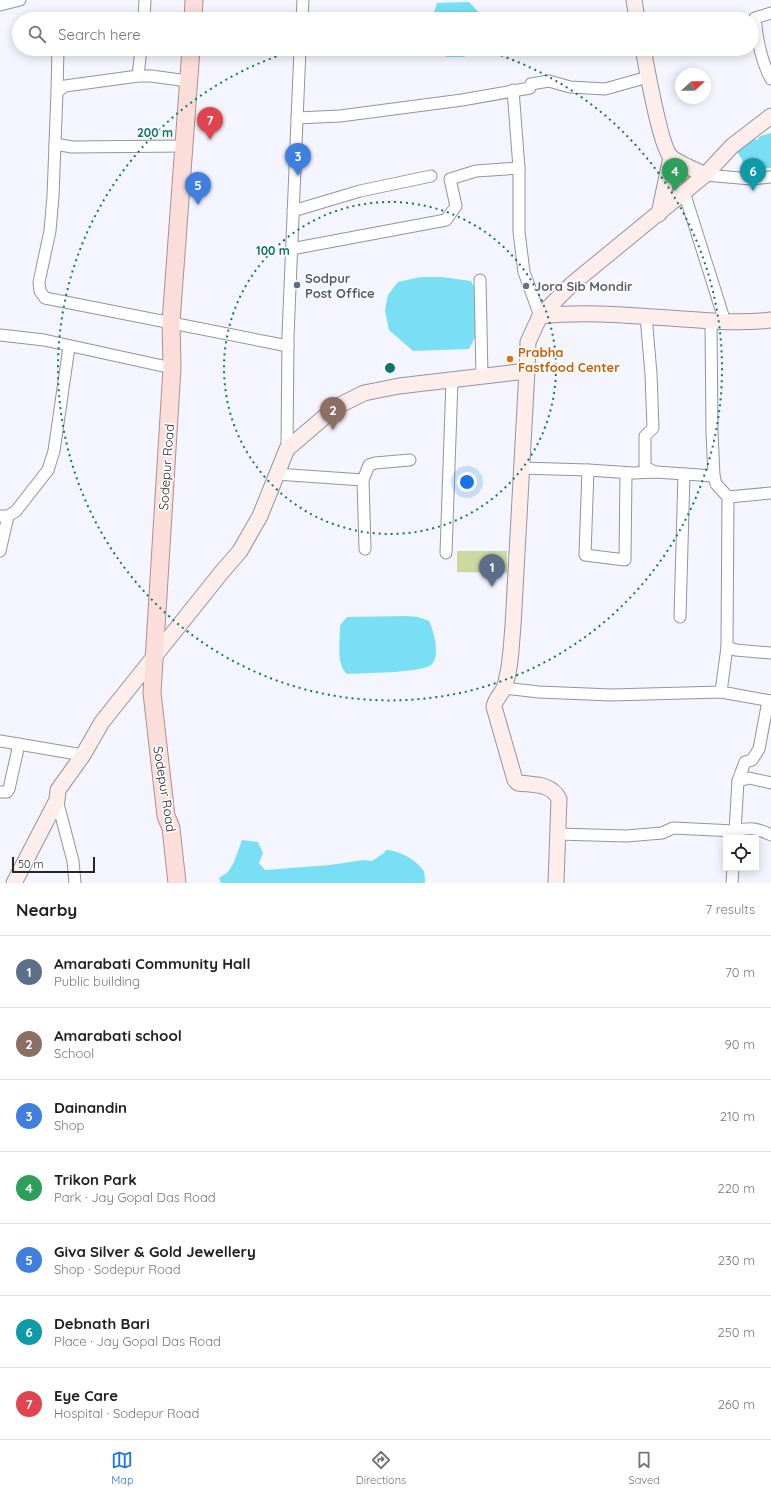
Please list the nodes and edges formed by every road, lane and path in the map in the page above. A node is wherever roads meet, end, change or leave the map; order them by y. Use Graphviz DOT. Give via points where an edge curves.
graph roads {
  1 [pos="20,0"];
  2 [pos="145,0"];
  3 [pos="194,0"];
  4 [pos="303,0"];
  5 [pos="634,0"];
  6 [pos="0,5"];
  7 [pos="144,12"];
  8 [pos="193,12"];
  9 [pos="302,12"];
  10 [pos="636,12"];
  11 [pos="771,13"];
  12 [pos="759,17"];
  13 [pos="759,43"];
  14 [pos="58,56"];
  15 [pos="140,56"];
  16 [pos="190,56"];
  17 [pos="300,56"];
  18 [pos="644,56"];
  19 [pos="138,76"];
  20 [pos="648,77"];
  21 [pos="771,79"];
  22 [pos="188,81"];
  23 [pos="513,90"];
  24 [pos="57,92"];
  25 [pos="771,116"];
  26 [pos="297,118"];
  27 [pos="55,144"];
  28 [pos="184,146"];
  29 [pos="671,157"];
  30 [pos="519,168"];
  31 [pos="704,175"];
  32 [pos="431,176"];
  33 [pos="771,177"];
  34 [pos="684,192"];
  35 [pos="293,211"];
  36 [pos="659,214"];
  37 [pos="291,249"];
  38 [pos="480,280"];
  39 [pos="540,316"];
  40 [pos="646,316"];
  41 [pos="771,320"];
  42 [pos="718,321"];
  43 [pos="171,322"];
  44 [pos="0,335"];
  45 [pos="288,346"];
  46 [pos="68,347"];
  47 [pos="172,368"];
  48 [pos="527,371"];
  49 [pos="482,376"];
  50 [pos="452,380"];
  51 [pos="287,449"];
  52 [pos="410,460"];
  53 [pos="521,468"];
  54 [pos="588,470"];
  55 [pos="656,472"];
  56 [pos="626,473"];
  57 [pos="276,474"];
  58 [pos="684,474"];
  59 [pos="714,476"];
  60 [pos="363,480"];
  61 [pos="771,493"];
  62 [pos="728,497"];
  63 [pos="4,516"];
  64 [pos="365,549"];
  65 [pos="0,552"];
  66 [pos="446,553"];
  67 [pos="680,617"];
  68 [pos="728,647"];
  69 [pos="771,653"];
  70 [pos="154,658"];
  71 [pos="504,688"];
  72 [pos="721,692"];
  73 [pos="769,701"];
  74 [pos="0,741"];
  75 [pos="19,744"];
  76 [pos="83,755"];
  77 [pos="738,781"];
  78 [pos="771,783"];
  79 [pos="0,792"];
  80 [pos="57,800"];
  81 [pos="166,816"];
  82 [pos="558,834"];
  83 [pos="735,835"];
  84 [pos="771,835"];
  85 [pos="733,871"];
  86 [pos="14,883"];
  87 [pos="75,883"];
  88 [pos="166,883"];
  89 [pos="177,883"];
  90 [pos="556,883"];
  91 [pos="732,883"];
  1 -- 6 [label="street"];
  2 -- 7 [label="street"];
  3 -- 8 [label="main road"];
  4 -- 9 [label="street"];
  5 -- 10 [label="street"];
  11 -- 12 [label="street"];
  13 -- 21 [label="street"];
  14 -- 24 [label="street"];
  15 -- 19 [label="street"];
  16 -- 22 [label="main road, Sodepur Road"];
  17 -- 26 [label="street"];
  18 -- 20 [label="street"];
  19 -- 22 [label="street"];
  19 -- 24 [label="street" via="65,86"];
  20 -- 23 [label="street" via="605,89 570,87 549,82"];
  20 -- 29 [label="street" via="654,106"];
  22 -- 28 [label="main road, Sodepur Road"];
  23 -- 26 [label="street" via="462,100 340,116"];
  23 -- 30 [label="street"];
  24 -- 27 [label="street"];
  25 -- 31 [label="street" via="732,146"];
  26 -- 35 [label="street"];
  27 -- 28 [label="street" via="72,147"];
  27 -- 43 [label="street" via="50,230 39,282 40,291 45,298"];
  28 -- 43 [label="main road, Sodepur Road"];
  29 -- 31 [label="street"];
  29 -- 36 [label="street"];
  30 -- 37 [label="street" via="476,171 450,179 456,206 446,220"];
  30 -- 39 [label="street" via="519,232 524,272"];
  31 -- 33 [label="street" via="751,179"];
  31 -- 34 [label="street"];
  32 -- 35 [label="street" via="360,191"];
  34 -- 36 [label="street"];
  34 -- 42 [label="street"];
  35 -- 37 [label="street"];
  36 -- 39 [label="street" via="572,284"];
  37 -- 45 [label="street"];
  38 -- 49 [label="street"];
  39 -- 40 [label="street"];
  39 -- 48 [label="street" via="528,342"];
  40 -- 42 [label="street"];
  40 -- 55 [label="street" via="653,428 645,436 645,468"];
  41 -- 42 [label="street"];
  42 -- 59 [label="street" via="712,432"];
  43 -- 45 [label="street"];
  43 -- 47 [label="main road, Sodepur Road"];
  44 -- 46 [label="street" via="44,340"];
  45 -- 51 [label="street"];
  46 -- 47 [label="street"];
  46 -- 63 [label="street" via="54,451 48,470 16,511"];
  47 -- 70 [label="main road, Sodepur Road"];
  48 -- 49 [label="street"];
  48 -- 53 [label="street"];
  49 -- 50 [label="street"];
  50 -- 51 [label="street" via="364,393 336,407"];
  50 -- 66 [label="street"];
  51 -- 57 [label="street"];
  52 -- 60 [label="street" via="370,465"];
  53 -- 54 [label="street"];
  53 -- 71 [label="street" via="513,626"];
  54 -- 56 [label="street"];
  54 -- 56 [label="street" via="585,555 625,560"];
  55 -- 56 [label="street"];
  55 -- 58 [label="street"];
  57 -- 60 [label="street"];
  57 -- 70 [label="street" via="260,516 240,551"];
  58 -- 59 [label="street"];
  58 -- 67 [label="street"];
  59 -- 62 [label="street" via="716,484"];
  60 -- 64 [label="street"];
  61 -- 62 [label="street"];
  62 -- 68 [label="street"];
  63 -- 65 [label="street"];
  68 -- 69 [label="street"];
  68 -- 72 [label="street"];
  70 -- 76 [label="street" via="102,722"];
  70 -- 81 [label="main road, Sodepur Road" via="152,694"];
  71 -- 72 [label="street" via="611,695"];
  71 -- 82 [label="street" via="494,702 494,707 513,776 518,783 549,787 555,792 559,799"];
  72 -- 73 [label="street"];
  73 -- 77 [label="street" via="759,749 752,760 745,762"];
  74 -- 75 [label="street"];
  75 -- 76 [label="street"];
  75 -- 79 [label="street" via="9,789 7,792"];
  76 -- 80 [label="street" via="58,790"];
  77 -- 78 [label="street" via="749,778"];
  77 -- 83 [label="street"];
  80 -- 86 [label="street"];
  80 -- 87 [label="street"];
  81 -- 88 [label="main road" via="159,823"];
  81 -- 89 [label="main road, Sodepur Road" via="171,828"];
  82 -- 83 [label="street" via="626,836 662,833 673,828"];
  82 -- 90 [label="street"];
  83 -- 84 [label="street" via="748,828"];
  85 -- 91 [label="street"];
}
